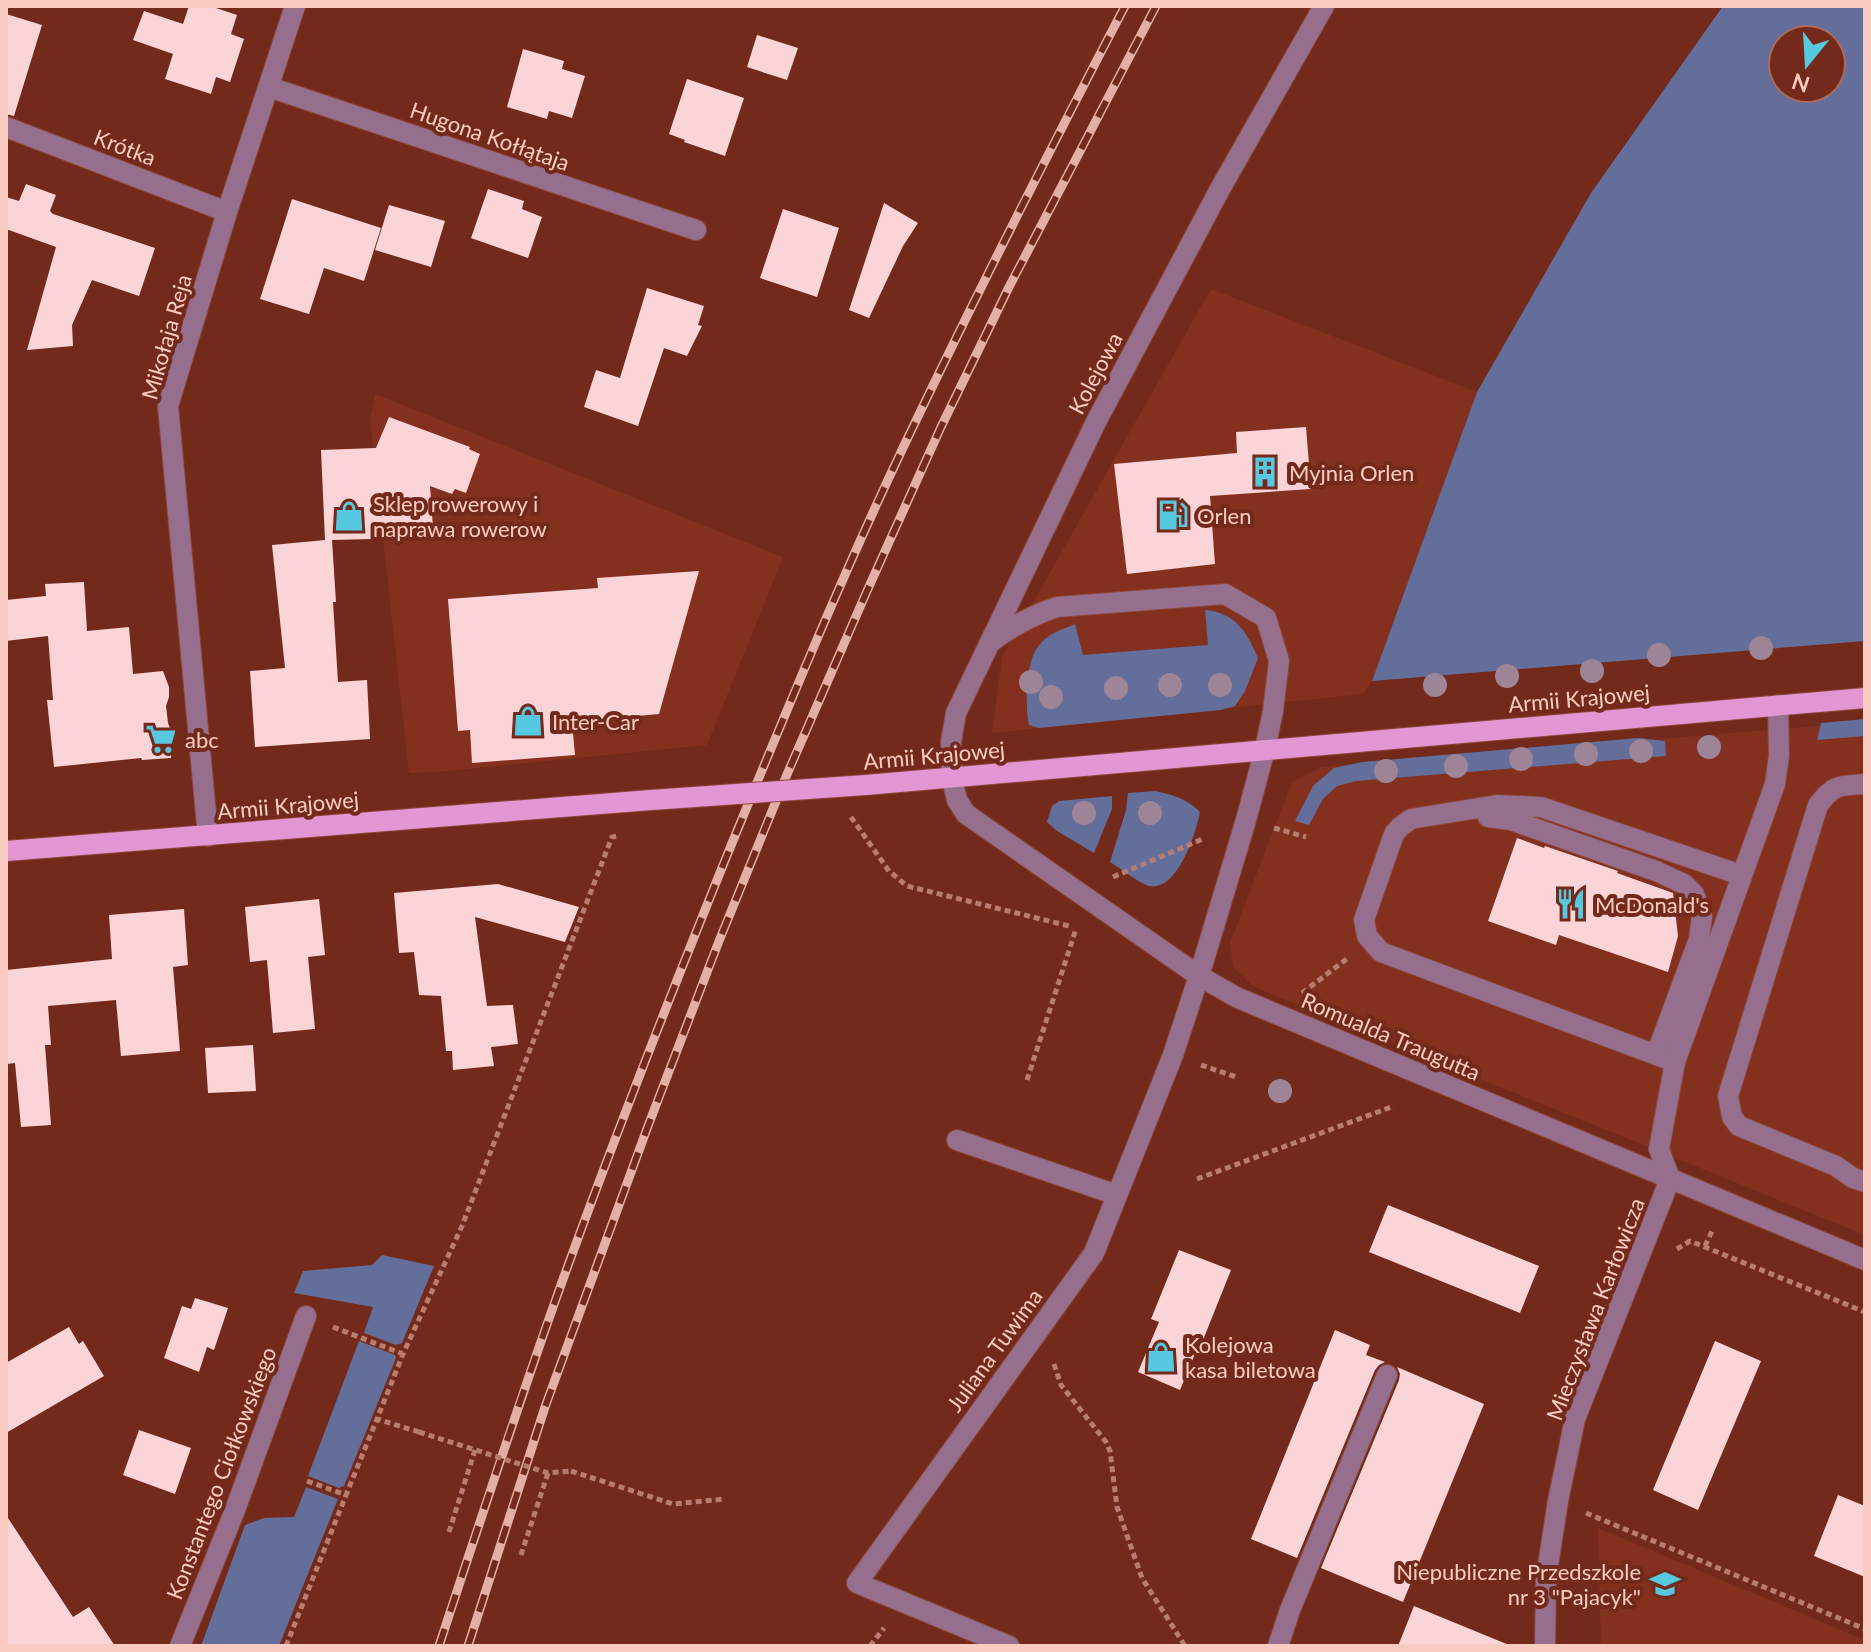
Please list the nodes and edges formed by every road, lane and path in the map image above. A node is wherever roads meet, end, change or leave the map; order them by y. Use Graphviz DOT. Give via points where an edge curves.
graph roads {
  1 [pos="295,6"];
  2 [pos="1324,6"];
  3 [pos="269,87"];
  4 [pos="6,127"];
  5 [pos="227,212"];
  6 [pos="696,230"];
  7 [pos="990,642"];
  8 [pos="1865,698"];
  9 [pos="1778,705"];
  10 [pos="1265,749"];
  11 [pos="952,779"];
  12 [pos="1865,784"];
  13 [pos="1452,812"];
  14 [pos="851,817"];
  15 [pos="627,835"];
  16 [pos="208,836"];
  17 [pos="1205,838"];
  18 [pos="6,851"];
  19 [pos="1741,875"];
  20 [pos="1113,877"];
  21 [pos="1077,928"];
  22 [pos="1090,930"];
  23 [pos="1371,941"];
  24 [pos="1199,976"];
  25 [pos="1303,991"];
  26 [pos="1665,1058"];
  27 [pos="1027,1080"];
  28 [pos="1394,1106"];
  29 [pos="957,1140"];
  30 [pos="1197,1179"];
  31 [pos="1670,1179"];
  32 [pos="1865,1182"];
  33 [pos="1117,1195"];
  34 [pos="1672,1252"];
  35 [pos="1865,1260"];
  36 [pos="1865,1312"];
  37 [pos="306,1316"];
  38 [pos="1042,1325"];
  39 [pos="403,1354"];
  40 [pos="1387,1375"];
  41 [pos="377,1419"];
  42 [pos="475,1450"];
  43 [pos="548,1473"];
  44 [pos="307,1481"];
  45 [pos="346,1495"];
  46 [pos="725,1499"];
  47 [pos="1586,1504"];
  48 [pos="449,1532"];
  49 [pos="521,1555"];
  50 [pos="1865,1629"];
  51 [pos="882,1632"];
  52 [pos="180,1646"];
  53 [pos="286,1646"];
  54 [pos="870,1646"];
  55 [pos="1009,1646"];
  56 [pos="1185,1646"];
  57 [pos="1278,1646"];
  58 [pos="1545,1646"];
  1 -- 3 [label="street, Mikołaja Reja"];
  2 -- 7 [label="street, Kolejowa" via="1103,409"];
  3 -- 5 [label="street, Mikołaja Reja"];
  3 -- 6 [label="street, Hugona Kołłątaja"];
  4 -- 5 [label="street, Krótka"];
  5 -- 16 [label="street, Mikołaja Reja" via="168,406"];
  7 -- 10 [label="street, Juliana Tuwima" via="1057,607 1225,594 1266,618 1279,661"];
  7 -- 11 [label="street, Kolejowa" via="956,713"];
  8 -- 9 [label="main road, Armii Krajowej"];
  9 -- 10 [label="main road, Armii Krajowej"];
  9 -- 19 [label="street" via="1775,784"];
  10 -- 11 [label="main road, Armii Krajowej"];
  10 -- 24 [label="street, Juliana Tuwima"];
  11 -- 16 [label="main road, Armii Krajowej, bridge"];
  11 -- 24 [label="street, Romualda Traugutta" via="966,814"];
  12 -- 32 [label="street" via="1838,786 1818,805 1728,1096 1739,1126"];
  13 -- 19 [label="street" via="1497,805 1541,807"];
  13 -- 23 [label="street" via="1411,819 1394,834 1364,920"];
  13 -- 26 [label="street" via="1511,820 1656,871 1694,894 1702,916 1699,939"];
  14 -- 21 [label="path" via="889,871 907,886"];
  15 -- 39 [label="path" via="612,837 462,1226"];
  16 -- 18 [label="main road, Armii Krajowej"];
  17 -- 20 [label="path"];
  19 -- 26 [label="street"];
  21 -- 22 [label="path"];
  21 -- 27 [label="path"];
  23 -- 25 [label="path"];
  23 -- 26 [label="street" via="1381,952"];
  24 -- 31 [label="street, Romualda Traugutta" via="1238,998"];
  24 -- 33 [label="street, Juliana Tuwima"];
  26 -- 31 [label="street" via="1659,1149"];
  28 -- 30 [label="path"];
  29 -- 33 [label="street"];
  31 -- 35 [label="street, Romualda Traugutta"];
  31 -- 58 [label="street, Mieczysława Karłowicza" via="1575,1419 1546,1578"];
  33 -- 38 [label="street, Juliana Tuwima" via="1094,1253"];
  34 -- 36 [label="path" via="1690,1241"];
  37 -- 39 [label="path"];
  37 -- 52 [label="street, Konstantego Ciołkowskiego"];
  38 -- 55 [label="street, Juliana Tuwima" via="857,1583"];
  38 -- 56 [label="path" via="1061,1385 1110,1451 1117,1507 1142,1578"];
  39 -- 41 [label="path"];
  40 -- 57 [label="street"];
  41 -- 42 [label="path, bridge"];
  41 -- 45 [label="path"];
  42 -- 43 [label="path, bridge"];
  42 -- 48 [label="path"];
  43 -- 46 [label="path, bridge" via="571,1471 673,1504"];
  43 -- 49 [label="path"];
  44 -- 45 [label="path"];
  45 -- 53 [label="path"];
  47 -- 50 [label="path" via="1586,1514"];
  51 -- 54 [label="path"];
}
